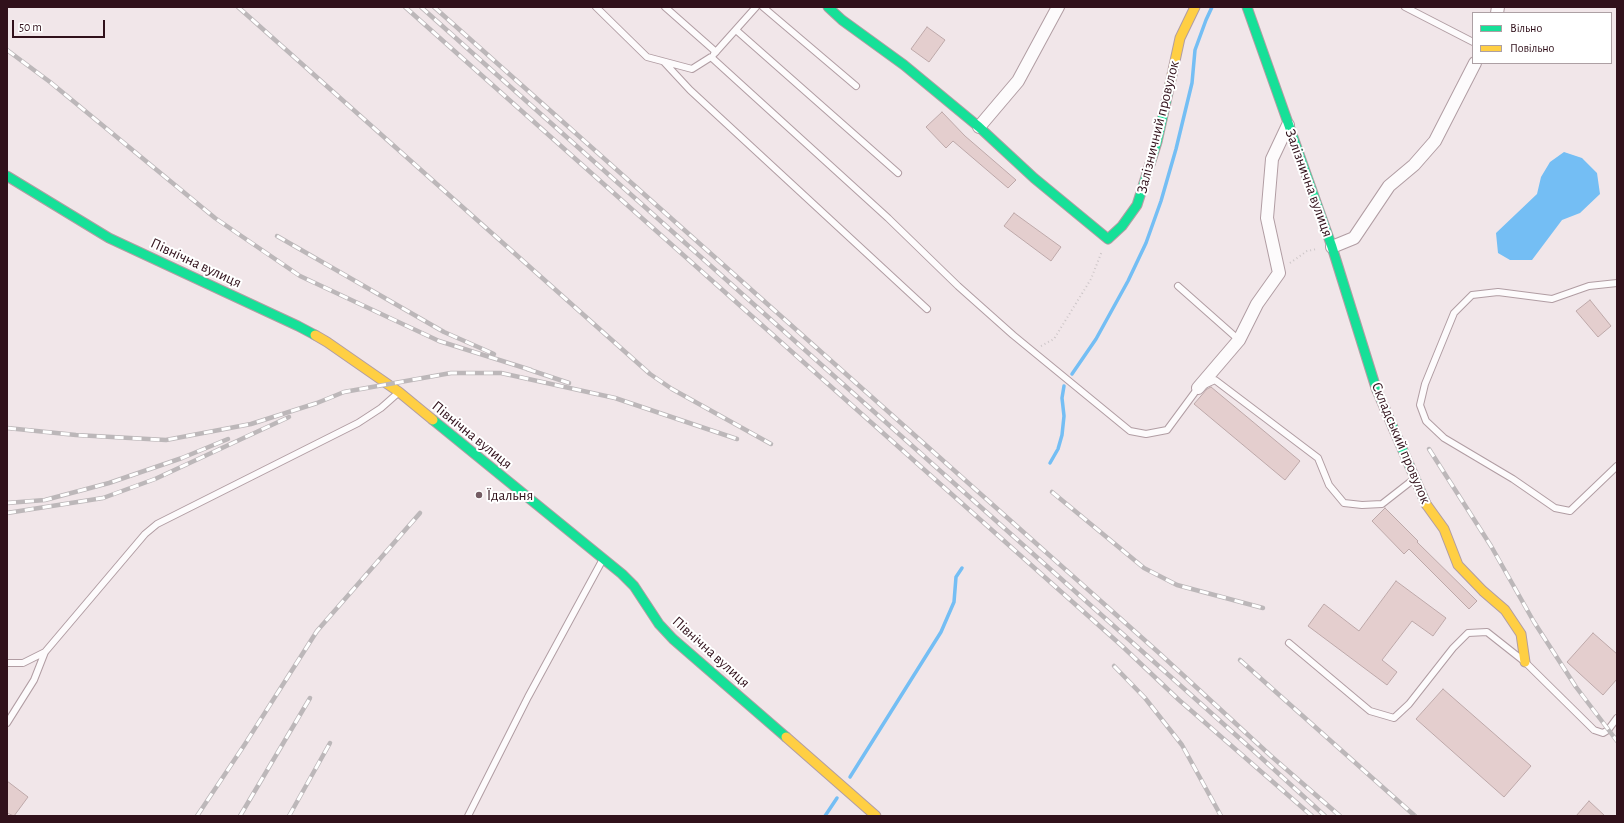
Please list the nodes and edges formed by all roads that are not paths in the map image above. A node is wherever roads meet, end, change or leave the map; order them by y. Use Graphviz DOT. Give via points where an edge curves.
graph roads {
  1 [pos="596,7"];
  2 [pos="665,7"];
  3 [pos="756,7"];
  4 [pos="764,7"];
  5 [pos="828,7"];
  6 [pos="1058,7"];
  7 [pos="1195,7"];
  8 [pos="1247,7"];
  9 [pos="1405,7"];
  10 [pos="736,30"];
  11 [pos="1472,41"];
  12 [pos="713,55"];
  13 [pos="664,62"];
  14 [pos="1474,64"];
  15 [pos="856,86"];
  16 [pos="1288,125"];
  17 [pos="979,127"];
  18 [pos="898,173"];
  19 [pos="7,176"];
  20 [pos="1332,247"];
  21 [pos="1617,283"];
  22 [pos="1178,286"];
  23 [pos="927,309"];
  24 [pos="1239,340"];
  25 [pos="1198,388"];
  26 [pos="399,392"];
  27 [pos="1617,466"];
  28 [pos="1416,478"];
  29 [pos="604,558"];
  30 [pos="1289,643"];
  31 [pos="45,652"];
  32 [pos="1525,662"];
  33 [pos="7,663"];
  34 [pos="1617,718"];
  35 [pos="7,723"];
  36 [pos="468,816"];
  37 [pos="876,816"];
  1 -- 13 [label="lane" via="647,57"];
  2 -- 12 [label="lane"];
  3 -- 10 [label="lane"];
  4 -- 15 [label="lane"];
  5 -- 17 [label="street"];
  6 -- 17 [label="street" via="1018,81"];
  7 -- 17 [label="street, Залізничний провулок" via="1180,38 1157,142 1138,205 1108,239 1034,178"];
  8 -- 16 [label="street, Залізнична вулиця"];
  9 -- 11 [label="lane"];
  10 -- 12 [label="lane"];
  10 -- 18 [label="lane"];
  12 -- 13 [label="lane" via="692,69"];
  12 -- 25 [label="lane" via="958,286 1032,351 1130,431 1146,434 1167,430"];
  13 -- 23 [label="lane" via="690,90"];
  14 -- 20 [label="street, Залізнична вулиця" via="1435,141 1414,165 1390,186 1354,238"];
  16 -- 20 [label="street, Залізнична вулиця"];
  16 -- 24 [label="street" via="1272,160 1267,218 1278,273 1257,304"];
  19 -- 26 [label="street, Північна вулиця" via="109,238 310,333"];
  20 -- 28 [label="street, Складський провулок" via="1376,388"];
  21 -- 27 [label="lane" via="1589,286 1552,299 1498,292 1472,295 1454,313 1425,384 1420,404 1426,421 1444,438 1513,479 1555,508 1570,511"];
  22 -- 24 [label="lane"];
  24 -- 25 [label="street"];
  25 -- 28 [label="lane" via="1215,380 1318,458 1329,485 1344,503 1382,504"];
  26 -- 29 [label="street, Північна вулиця"];
  26 -- 31 [label="lane" via="358,423 157,524 145,534"];
  28 -- 32 [label="street, Складський провулок" via="1425,502 1444,529 1458,565 1505,610 1521,634"];
  29 -- 36 [label="lane" via="528,697"];
  29 -- 37 [label="street, Північна вулиця" via="634,586 659,624 673,639"];
  30 -- 32 [label="lane" via="1370,711 1394,718 1409,704 1453,648 1468,634 1487,632"];
  31 -- 33 [label="lane" via="23,663"];
  31 -- 35 [label="lane" via="34,680"];
  32 -- 34 [label="lane" via="1594,730 1603,733"];
}
